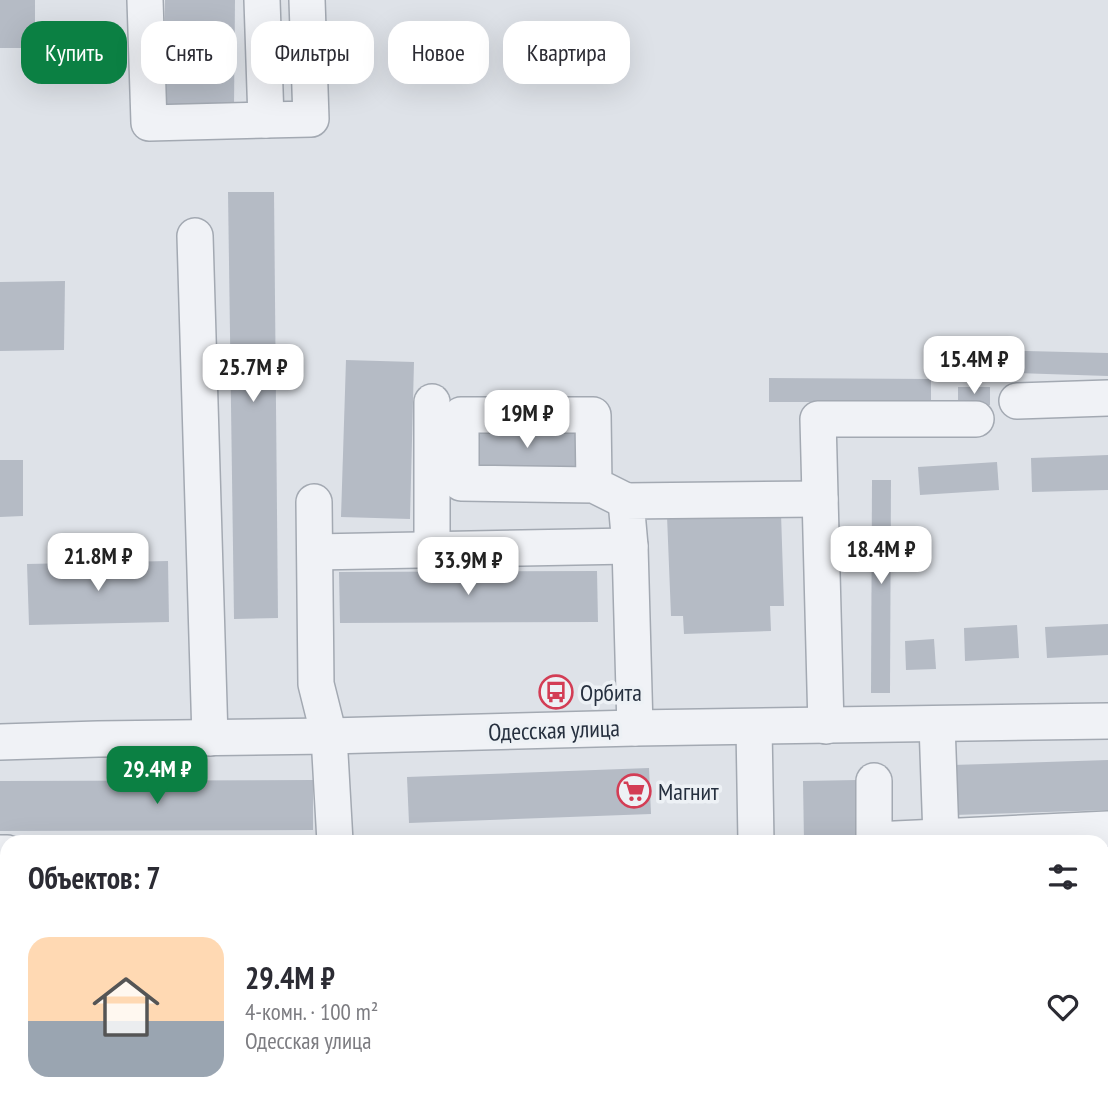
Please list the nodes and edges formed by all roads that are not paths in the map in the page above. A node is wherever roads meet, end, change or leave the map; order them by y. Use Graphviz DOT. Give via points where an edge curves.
graph roads {
  1 [pos="145,0"];
  2 [pos="262,0"];
  3 [pos="307,0"];
  4 [pos="266,120"];
  5 [pos="195,236"];
  6 [pos="1108,398"];
  7 [pos="1017,401"];
  8 [pos="432,402"];
  9 [pos="976,419"];
  10 [pos="594,485"];
  11 [pos="820,499"];
  12 [pos="314,502"];
  13 [pos="626,502"];
  14 [pos="630,546"];
  15 [pos="432,550"];
  16 [pos="315,552"];
  17 [pos="1108,721"];
  18 [pos="937,724"];
  19 [pos="826,726"];
  20 [pos="754,727"];
  21 [pos="635,728"];
  22 [pos="329,736"];
  23 [pos="210,737"];
  24 [pos="0,742"];
  25 [pos="874,781"];
  26 [pos="1108,829"];
  27 [pos="335,835"];
  28 [pos="756,835"];
  29 [pos="874,835"];
  30 [pos="941,835"];
  31 [pos="983,835"];
  1 -- 4 [label="street" via="149,123"];
  2 -- 4 [label="street"];
  3 -- 4 [label="street" via="311,119"];
  5 -- 23 [label="street"];
  6 -- 7 [label="street"];
  8 -- 15 [label="street"];
  9 -- 11 [label="street" via="818,419"];
  10 -- 13 [label="street"];
  11 -- 13 [label="street"];
  11 -- 19 [label="street"];
  12 -- 16 [label="street"];
  13 -- 14 [label="street"];
  14 -- 15 [label="street"];
  14 -- 21 [label="street"];
  15 -- 16 [label="street"];
  16 -- 22 [label="street" via="316,684"];
  17 -- 18 [label="street, Одесская улица"];
  18 -- 19 [label="street, Одесская улица"];
  18 -- 30 [label="street"];
  19 -- 20 [label="street, Одесская улица"];
  20 -- 21 [label="street, Одесская улица"];
  20 -- 28 [label="street"];
  21 -- 22 [label="street, Одесская улица"];
  22 -- 23 [label="street, Одесская улица"];
  22 -- 27 [label="street"];
  23 -- 24 [label="street, Одесская улица"];
  25 -- 29 [label="street"];
  26 -- 31 [label="street"];
}
